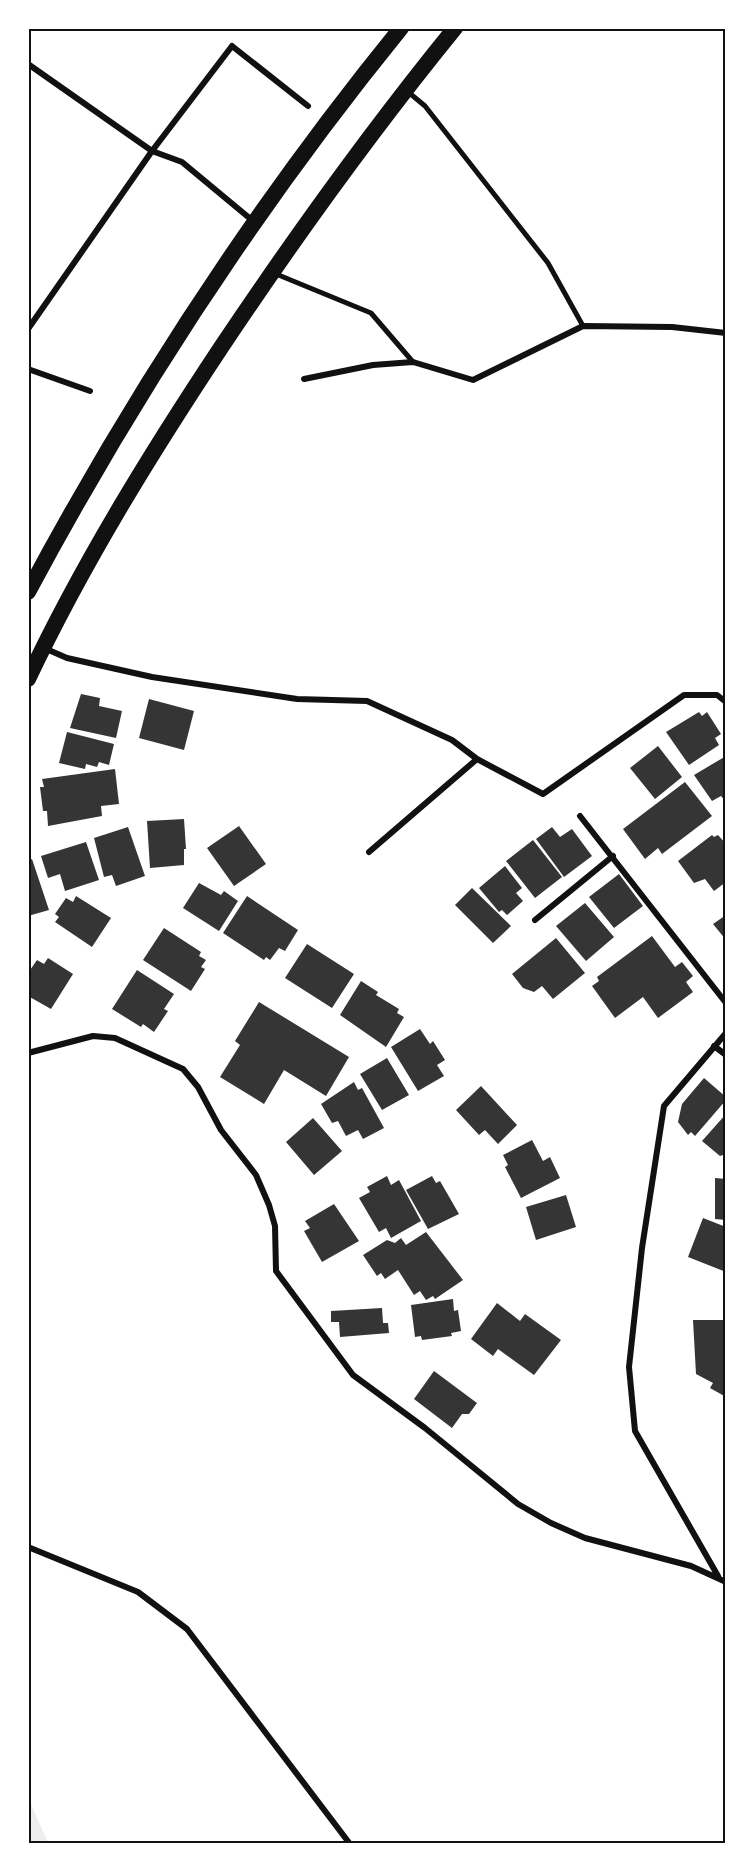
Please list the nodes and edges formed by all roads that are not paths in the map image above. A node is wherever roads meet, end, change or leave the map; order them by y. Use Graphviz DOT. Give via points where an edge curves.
graph roads {
  1 [pos="401,28"];
  2 [pos="455,28"];
  3 [pos="28,64"];
  4 [pos="405,90"];
  5 [pos="308,106"];
  6 [pos="152,151"];
  7 [pos="254,221"];
  8 [pos="271,272"];
  9 [pos="583,326"];
  10 [pos="28,329"];
  11 [pos="726,333"];
  12 [pos="413,362"];
  13 [pos="28,369"];
  14 [pos="304,379"];
  15 [pos="90,391"];
  16 [pos="28,592"];
  17 [pos="43,647"];
  18 [pos="28,679"];
  19 [pos="726,702"];
  20 [pos="477,759"];
  21 [pos="580,816"];
  22 [pos="369,852"];
  23 [pos="613,856"];
  24 [pos="534,920"];
  25 [pos="726,1003"];
  26 [pos="726,1034"];
  27 [pos="714,1046"];
  28 [pos="28,1053"];
  29 [pos="726,1055"];
  30 [pos="28,1546"];
  31 [pos="718,1578"];
  32 [pos="726,1582"];
  33 [pos="350,1844"];
  1 -- 7 [label="highway"];
  2 -- 4 [label="highway"];
  3 -- 6 [label="street"];
  4 -- 8 [label="highway"];
  4 -- 9 [label="street" via="432,115 548,263"];
  5 -- 6 [label="street" via="232,46"];
  6 -- 7 [label="street" via="182,162"];
  6 -- 10 [label="street"];
  7 -- 16 [label="highway" via="138,399"];
  8 -- 12 [label="street" via="371,313"];
  8 -- 17 [label="highway" via="117,511"];
  9 -- 11 [label="street" via="672,327"];
  9 -- 12 [label="street" via="473,380"];
  12 -- 14 [label="street" via="374,365"];
  13 -- 15 [label="street"];
  17 -- 18 [label="highway"];
  17 -- 20 [label="street" via="66,658 152,677 297,699 367,701 452,740"];
  19 -- 20 [label="street" via="717,695 684,695 543,794"];
  20 -- 22 [label="street"];
  21 -- 23 [label="street"];
  23 -- 24 [label="street"];
  23 -- 25 [label="street"];
  26 -- 27 [label="street"];
  27 -- 29 [label="street"];
  27 -- 31 [label="street" via="664,1106 629,1366 634,1431"];
  28 -- 31 [label="street" via="93,1036 115,1038 183,1069 260,1185 275,1226 276,1271 353,1375 430,1431 518,1504 551,1523 585,1538 691,1566"];
  30 -- 33 [label="street" via="138,1592 187,1629"];
  31 -- 32 [label="street"];
}
